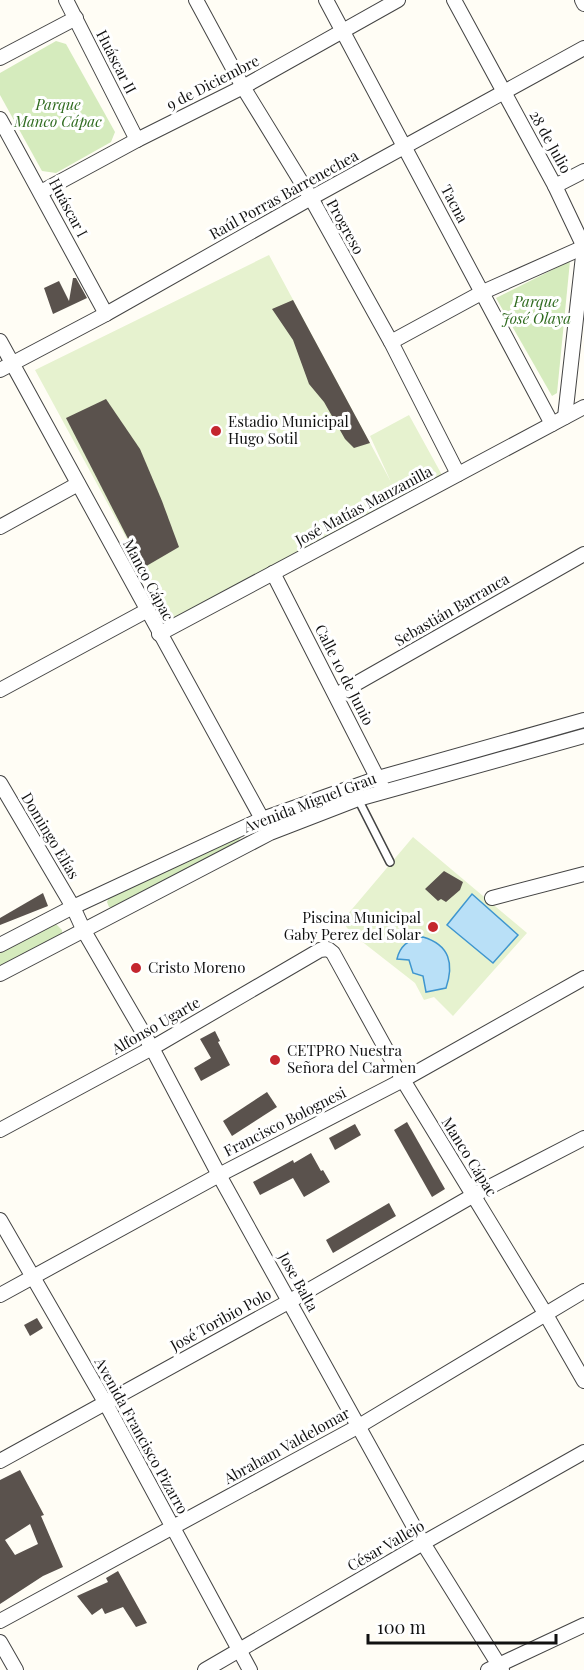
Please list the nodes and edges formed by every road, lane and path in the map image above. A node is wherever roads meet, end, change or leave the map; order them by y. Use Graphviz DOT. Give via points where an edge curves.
graph roads {
  1 [pos="66,0"];
  2 [pos="196,0"];
  3 [pos="326,0"];
  4 [pos="398,0"];
  5 [pos="454,0"];
  6 [pos="582,0"];
  7 [pos="584,4"];
  8 [pos="76,18"];
  9 [pos="342,30"];
  10 [pos="584,48"];
  11 [pos="0,58"];
  12 [pos="243,87"];
  13 [pos="504,94"];
  14 [pos="0,119"];
  15 [pos="137,140"];
  16 [pos="404,147"];
  17 [pos="584,171"];
  18 [pos="555,186"];
  19 [pos="41,192"];
  20 [pos="311,198"];
  21 [pos="584,248"];
  22 [pos="483,292"];
  23 [pos="106,314"];
  24 [pos="0,341"];
  25 [pos="391,342"];
  26 [pos="6,366"];
  27 [pos="584,407"];
  28 [pos="565,417"];
  29 [pos="552,424"];
  30 [pos="458,474"];
  31 [pos="78,484"];
  32 [pos="0,527"];
  33 [pos="584,554"];
  34 [pos="273,573"];
  35 [pos="147,611"];
  36 [pos="159,634"];
  37 [pos="0,690"];
  38 [pos="336,695"];
  39 [pos="584,720"];
  40 [pos="584,736"];
  41 [pos="378,778"];
  42 [pos="1,788"];
  43 [pos="384,791"];
  44 [pos="358,799"];
  45 [pos="262,819"];
  46 [pos="270,833"];
  47 [pos="390,862"];
  48 [pos="584,874"];
  49 [pos="492,898"];
  50 [pos="73,906"];
  51 [pos="84,931"];
  52 [pos="0,945"];
  53 [pos="327,949"];
  54 [pos="0,974"];
  55 [pos="584,978"];
  56 [pos="152,1048"];
  57 [pos="403,1080"];
  58 [pos="0,1130"];
  59 [pos="584,1138"];
  60 [pos="219,1175"];
  61 [pos="474,1195"];
  62 [pos="0,1220"];
  63 [pos="32,1277"];
  64 [pos="584,1291"];
  65 [pos="0,1295"];
  66 [pos="290,1301"];
  67 [pos="545,1313"];
  68 [pos="584,1381"];
  69 [pos="105,1402"];
  70 [pos="358,1426"];
  71 [pos="584,1452"];
  72 [pos="0,1461"];
  73 [pos="172,1528"];
  74 [pos="423,1543"];
  75 [pos="0,1621"];
  76 [pos="584,1625"];
  77 [pos="0,1642"];
  78 [pos="239,1651"];
  79 [pos="496,1668"];
  80 [pos="16,1670"];
  81 [pos="205,1670"];
  82 [pos="250,1670"];
  1 -- 8 [label="street, Huáscar II"];
  2 -- 12 [label="street, Progreso"];
  3 -- 9 [label="street, Tacna"];
  4 -- 9 [label="street, 9 de Diciembre"];
  5 -- 13 [label="street, 28 de Julio"];
  6 -- 7 [label="street"];
  8 -- 11 [label="street"];
  8 -- 15 [label="street, Huáscar II"];
  9 -- 12 [label="street, 9 de Diciembre"];
  9 -- 16 [label="street, Tacna"];
  10 -- 13 [label="street, Raúl Porras Barrenechea"];
  12 -- 15 [label="street, 9 de Diciembre"];
  12 -- 20 [label="street, Progreso"];
  13 -- 16 [label="street, Raúl Porras Barrenechea"];
  13 -- 18 [label="street, 28 de Julio"];
  14 -- 19 [label="street, Huáscar I"];
  15 -- 19 [label="street, 9 de Diciembre"];
  16 -- 20 [label="street, Raúl Porras Barrenechea"];
  16 -- 22 [label="street, Tacna"];
  17 -- 18 [label="street"];
  18 -- 21 [label="street, 28 de Julio"];
  19 -- 23 [label="street, Huáscar I"];
  20 -- 23 [label="street, Raúl Porras Barrenechea"];
  20 -- 25 [label="street, Progreso"];
  21 -- 22 [label="street"];
  21 -- 28 [label="street"];
  22 -- 25 [label="street"];
  22 -- 29 [label="street, Tacna"];
  23 -- 26 [label="street, Raúl Porras Barrenechea"];
  24 -- 26 [label="street, Manco Cápac"];
  25 -- 30 [label="street, Progreso"];
  26 -- 31 [label="street, Manco Cápac"];
  27 -- 28 [label="street, José Matías Manzanilla"];
  28 -- 29 [label="street, José Matías Manzanilla"];
  29 -- 30 [label="street, José Matías Manzanilla"];
  30 -- 34 [label="street, José Matías Manzanilla"];
  31 -- 32 [label="street"];
  31 -- 35 [label="street, Manco Cápac"];
  33 -- 38 [label="street, Sebastián Barranca"];
  34 -- 36 [label="street, José Matías Manzanilla"];
  34 -- 38 [label="street, Calle 10 de Junio"];
  35 -- 36 [label="street, Manco Cápac"];
  35 -- 37 [label="street"];
  36 -- 45 [label="street, Manco Cápac"];
  38 -- 41 [label="street, Calle 10 de Junio"];
  39 -- 41 [label="street, Avenida Miguel Grau"];
  40 -- 43 [label="street, Avenida Miguel Grau"];
  41 -- 43 [label="street, Calle 10 de Junio"];
  41 -- 45 [label="street, Avenida Miguel Grau"];
  42 -- 50 [label="street, Domingo Elías"];
  43 -- 44 [label="street, Avenida Miguel Grau"];
  44 -- 46 [label="street, Avenida Miguel Grau"];
  44 -- 47 [label="lane"];
  45 -- 46 [label="street, Manco Cápac"];
  45 -- 50 [label="street, Avenida Miguel Grau"];
  46 -- 51 [label="street, Avenida Miguel Grau"];
  48 -- 49 [label="street"];
  50 -- 51 [label="street, Jose Balta"];
  50 -- 52 [label="street, Avenida Miguel Grau"];
  51 -- 54 [label="street, Avenida Miguel Grau"];
  51 -- 56 [label="street, Jose Balta"];
  53 -- 56 [label="street, Alfonso Ugarte"];
  53 -- 57 [label="street, Manco Cápac" via="333,953"];
  55 -- 57 [label="street, Francisco Bolognesi"];
  56 -- 58 [label="street, Alfonso Ugarte"];
  56 -- 60 [label="street, Jose Balta"];
  57 -- 60 [label="street, Francisco Bolognesi"];
  57 -- 61 [label="street, Manco Cápac"];
  59 -- 61 [label="street, José Toribio Polo"];
  60 -- 63 [label="street, Francisco Bolognesi"];
  60 -- 66 [label="street, Jose Balta"];
  61 -- 66 [label="street, José Toribio Polo"];
  61 -- 67 [label="street, Manco Cápac"];
  62 -- 63 [label="street, Avenida Francisco Pizarro"];
  63 -- 65 [label="street, Francisco Bolognesi"];
  63 -- 69 [label="street, Avenida Francisco Pizarro"];
  64 -- 67 [label="street, Abraham Valdelomar"];
  66 -- 69 [label="street, José Toribio Polo"];
  66 -- 70 [label="street, Jose Balta"];
  67 -- 68 [label="street, Manco Cápac"];
  67 -- 70 [label="street, Abraham Valdelomar"];
  69 -- 72 [label="street, José Toribio Polo"];
  69 -- 73 [label="street, Avenida Francisco Pizarro"];
  70 -- 73 [label="street, Abraham Valdelomar"];
  70 -- 74 [label="street, Jose Balta"];
  71 -- 74 [label="street, César Vallejo"];
  73 -- 75 [label="street, Abraham Valdelomar"];
  73 -- 78 [label="street, Avenida Francisco Pizarro"];
  74 -- 78 [label="street, César Vallejo"];
  74 -- 79 [label="street, Jose Balta"];
  76 -- 79 [label="street"];
  77 -- 80 [label="street"];
  78 -- 81 [label="street, César Vallejo"];
  78 -- 82 [label="street, Avenida Francisco Pizarro"];
}
